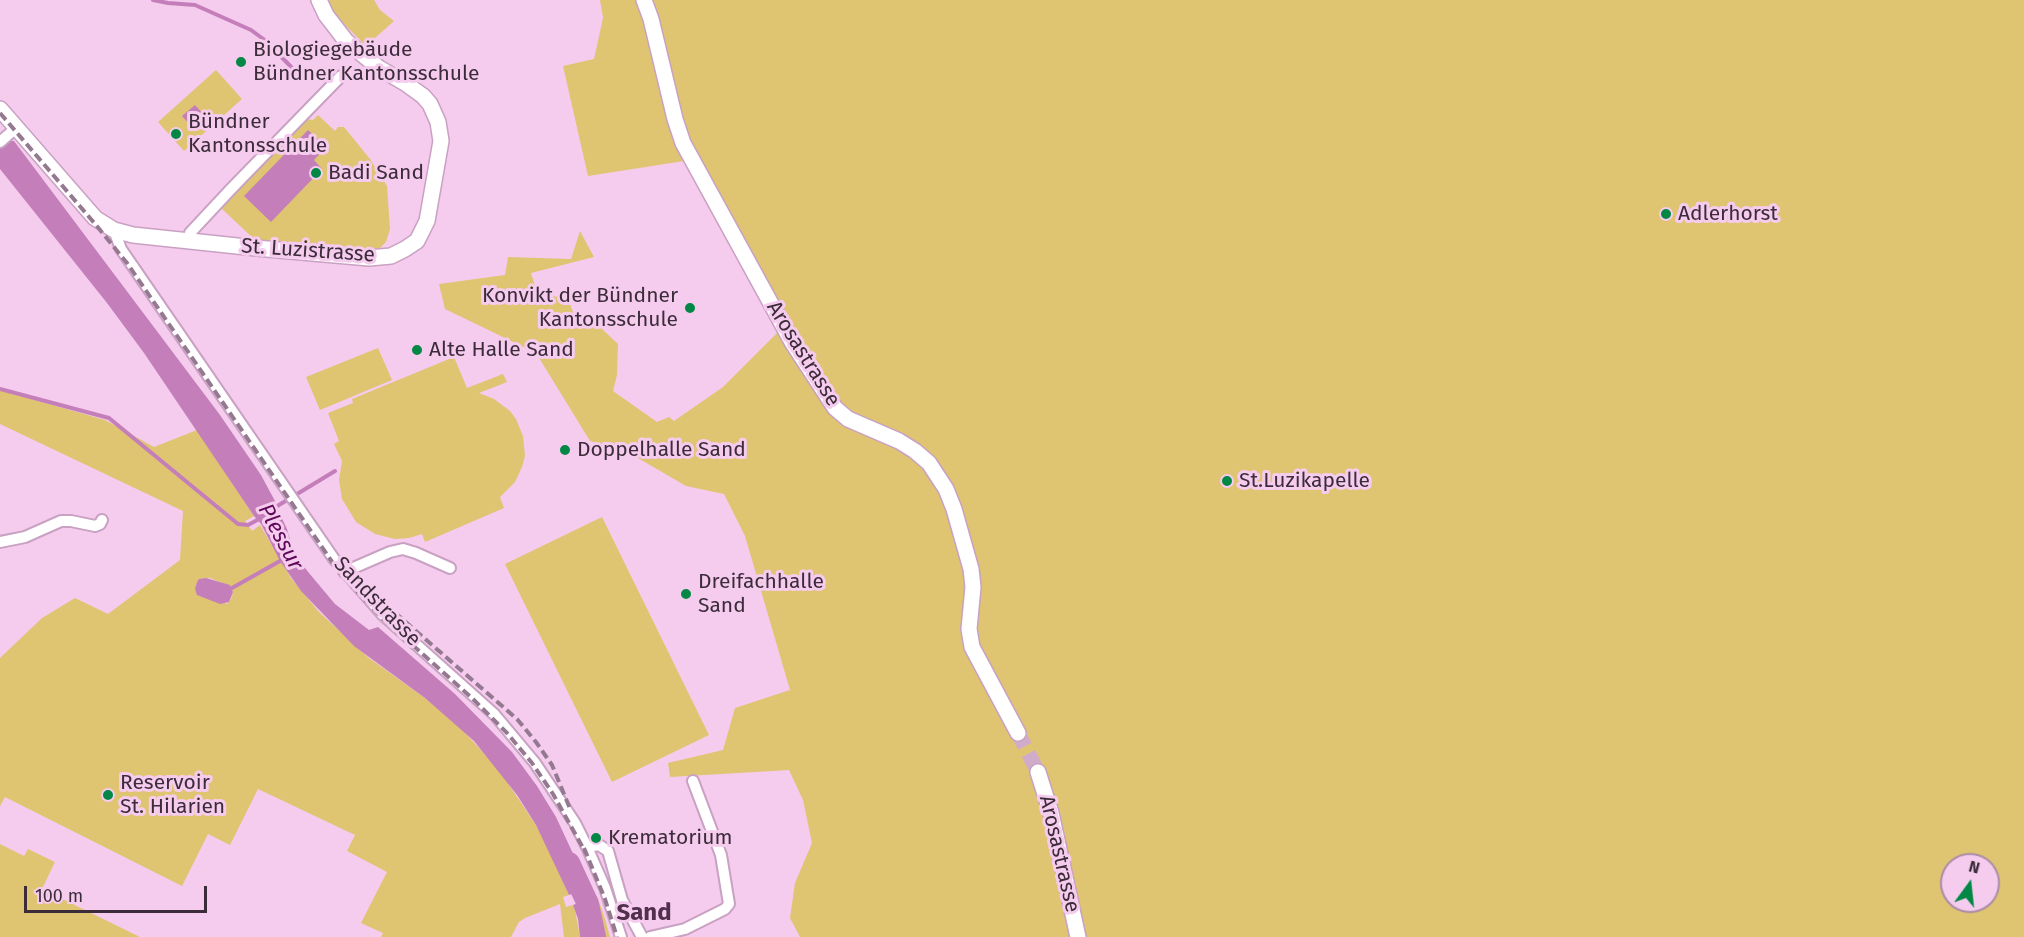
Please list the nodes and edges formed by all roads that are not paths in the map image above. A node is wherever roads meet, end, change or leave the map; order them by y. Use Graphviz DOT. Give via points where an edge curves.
graph roads {
  1 [pos="319,0"];
  2 [pos="644,0"];
  3 [pos="341,76"];
  4 [pos="0,109"];
  5 [pos="13,131"];
  6 [pos="0,142"];
  7 [pos="114,231"];
  8 [pos="189,241"];
  9 [pos="102,520"];
  10 [pos="0,542"];
  11 [pos="450,568"];
  12 [pos="344,572"];
  13 [pos="1018,733"];
  14 [pos="1038,772"];
  15 [pos="693,781"];
  16 [pos="587,847"];
  17 [pos="621,937"];
  18 [pos="642,937"];
  19 [pos="650,937"];
  20 [pos="1078,937"];
  1 -- 8 [label="main road, St. Luzistrasse" via="346,41 423,96 435,113 441,141 425,229 405,249 378,258"];
  2 -- 13 [label="main road, Arosastrasse" via="683,143 792,342 835,408 915,451 929,463 946,489 971,569 972,647"];
  3 -- 8 [label="street" via="190,233"];
  4 -- 5 [label="main road"];
  5 -- 6 [label="street"];
  5 -- 7 [label="main road" via="95,218"];
  7 -- 8 [label="main road, St. Luzistrasse"];
  7 -- 12 [label="street, Sandstrasse" via="121,249"];
  9 -- 10 [label="street" via="94,526 61,521 25,537"];
  11 -- 12 [label="street" via="403,549"];
  12 -- 16 [label="street, Sandstrasse" via="389,620 509,730 536,763"];
  14 -- 20 [label="main road, Arosastrasse"];
  15 -- 19 [label="street" via="721,855 729,904 685,929"];
  16 -- 17 [label="street, Sandstrasse"];
  16 -- 18 [label="street" via="599,845 608,851 622,900"];
}
